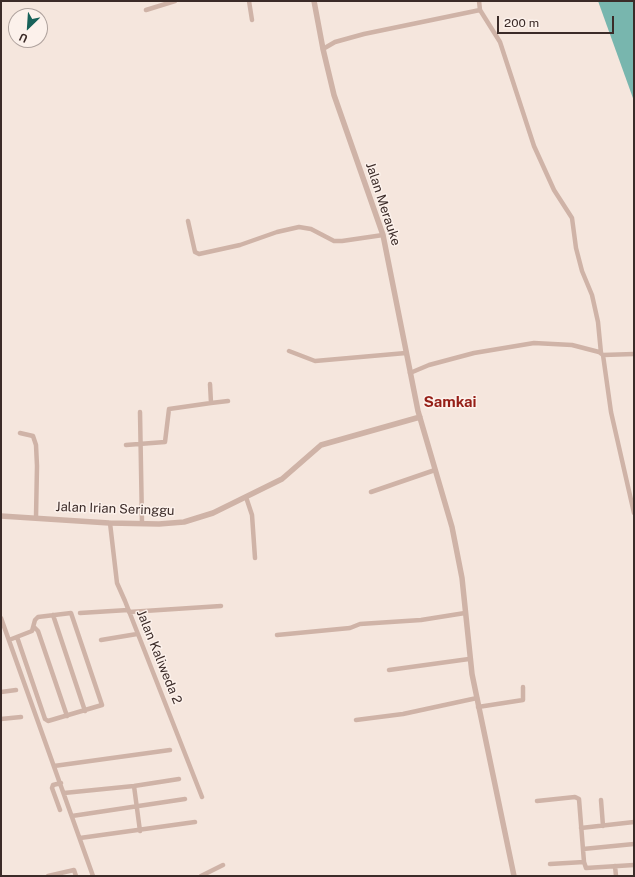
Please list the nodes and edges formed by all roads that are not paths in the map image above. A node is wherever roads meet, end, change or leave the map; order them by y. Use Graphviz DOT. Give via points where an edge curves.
graph roads {
  1 [pos="176,1"];
  2 [pos="249,1"];
  3 [pos="314,1"];
  4 [pos="479,1"];
  5 [pos="146,10"];
  6 [pos="480,10"];
  7 [pos="252,20"];
  8 [pos="323,49"];
  9 [pos="188,221"];
  10 [pos="383,235"];
  11 [pos="289,351"];
  12 [pos="406,353"];
  13 [pos="602,354"];
  14 [pos="634,354"];
  15 [pos="410,373"];
  16 [pos="210,384"];
  17 [pos="228,401"];
  18 [pos="210,403"];
  19 [pos="140,412"];
  20 [pos="420,417"];
  21 [pos="20,433"];
  22 [pos="140,444"];
  23 [pos="126,445"];
  24 [pos="435,470"];
  25 [pos="634,489"];
  26 [pos="628,490"];
  27 [pos="370,492"];
  28 [pos="246,497"];
  29 [pos="634,513"];
  30 [pos="1,516"];
  31 [pos="36,517"];
  32 [pos="110,523"];
  33 [pos="142,523"];
  34 [pos="255,558"];
  35 [pos="221,606"];
  36 [pos="129,611"];
  37 [pos="80,613"];
  38 [pos="465,613"];
  39 [pos="53,615"];
  40 [pos="1,618"];
  41 [pos="34,627"];
  42 [pos="137,634"];
  43 [pos="277,635"];
  44 [pos="17,638"];
  45 [pos="9,640"];
  46 [pos="101,640"];
  47 [pos="469,659"];
  48 [pos="389,670"];
  49 [pos="30,674"];
  50 [pos="22,676"];
  51 [pos="523,687"];
  52 [pos="16,690"];
  53 [pos="1,692"];
  54 [pos="476,698"];
  55 [pos="478,707"];
  56 [pos="86,711"];
  57 [pos="67,716"];
  58 [pos="21,717"];
  59 [pos="1,720"];
  60 [pos="356,720"];
  61 [pos="170,750"];
  62 [pos="54,766"];
  63 [pos="179,779"];
  64 [pos="60,783"];
  65 [pos="134,786"];
  66 [pos="64,793"];
  67 [pos="202,797"];
  68 [pos="185,799"];
  69 [pos="537,800"];
  70 [pos="601,800"];
  71 [pos="138,806"];
  72 [pos="60,810"];
  73 [pos="72,816"];
  74 [pos="195,822"];
  75 [pos="634,822"];
  76 [pos="603,826"];
  77 [pos="581,828"];
  78 [pos="140,831"];
  79 [pos="80,838"];
  80 [pos="634,844"];
  81 [pos="583,849"];
  82 [pos="584,862"];
  83 [pos="550,864"];
  84 [pos="223,865"];
  85 [pos="634,865"];
  86 [pos="615,866"];
  87 [pos="51,876"];
  88 [pos="76,876"];
  89 [pos="93,876"];
  90 [pos="201,876"];
  91 [pos="514,876"];
  92 [pos="616,876"];
  1 -- 5 [label="street"];
  2 -- 7 [label="street"];
  3 -- 8 [label="street, Jalan Merauke"];
  4 -- 6 [label="street"];
  6 -- 8 [label="street" via="369,33 335,42"];
  6 -- 13 [label="street" via="500,42 534,146 554,190 572,218 580,263 592,295 598,322"];
  8 -- 10 [label="street, Jalan Merauke" via="342,123"];
  9 -- 10 [label="street" via="195,252 199,254 299,227 311,229 334,241"];
  10 -- 12 [label="street, Jalan Merauke"];
  11 -- 12 [label="street" via="315,361"];
  12 -- 15 [label="street, Jalan Merauke"];
  13 -- 14 [label="street"];
  13 -- 15 [label="street" via="572,345 534,343 474,353"];
  13 -- 26 [label="street" via="611,412"];
  15 -- 20 [label="street, Jalan Merauke"];
  16 -- 18 [label="street"];
  17 -- 18 [label="street"];
  18 -- 22 [label="street" via="171,408 168,412 165,442"];
  19 -- 22 [label="street"];
  20 -- 24 [label="street, Jalan Merauke"];
  20 -- 28 [label="street, Jalan Irian Seringgu" via="321,445 282,479"];
  21 -- 31 [label="street" via="33,436 36,445"];
  22 -- 23 [label="street"];
  22 -- 33 [label="street"];
  24 -- 27 [label="street"];
  24 -- 38 [label="street, Jalan Merauke" via="452,527 462,578"];
  25 -- 26 [label="street"];
  26 -- 29 [label="street"];
  28 -- 33 [label="street, Jalan Irian Seringgu" via="195,519 171,523"];
  28 -- 34 [label="street" via="253,521"];
  30 -- 31 [label="street, Jalan Irian Seringgu"];
  31 -- 32 [label="street, Jalan Irian Seringgu"];
  32 -- 33 [label="street, Jalan Irian Seringgu"];
  32 -- 36 [label="street, Jalan Kaliweda 2" via="116,583"];
  35 -- 36 [label="street"];
  36 -- 37 [label="street"];
  36 -- 42 [label="street, Jalan Kaliweda 2"];
  38 -- 43 [label="street"];
  38 -- 47 [label="street, Jalan Merauke"];
  39 -- 41 [label="street" via="38,617"];
  39 -- 56 [label="street"];
  39 -- 56 [label="street" via="72,613 75,621 102,704"];
  40 -- 45 [label="street"];
  41 -- 44 [label="street" via="32,631"];
  41 -- 57 [label="street" via="38,631"];
  42 -- 46 [label="street"];
  42 -- 67 [label="street, Jalan Kaliweda 2"];
  44 -- 45 [label="street"];
  44 -- 49 [label="street"];
  45 -- 50 [label="street"];
  47 -- 48 [label="street"];
  47 -- 54 [label="street, Jalan Merauke"];
  49 -- 50 [label="street"];
  49 -- 57 [label="street" via="46,719 48,721"];
  50 -- 62 [label="street"];
  51 -- 55 [label="street" via="523,700"];
  52 -- 53 [label="street"];
  54 -- 55 [label="street, Jalan Merauke"];
  54 -- 60 [label="street" via="402,714"];
  55 -- 91 [label="street, Jalan Merauke"];
  56 -- 57 [label="street"];
  58 -- 59 [label="street"];
  61 -- 62 [label="street"];
  62 -- 64 [label="street"];
  63 -- 65 [label="street"];
  64 -- 66 [label="street"];
  64 -- 72 [label="street" via="53,785 52,790"];
  65 -- 66 [label="street"];
  65 -- 71 [label="street"];
  66 -- 73 [label="street"];
  68 -- 71 [label="street"];
  69 -- 77 [label="street" via="578,798"];
  70 -- 76 [label="street"];
  71 -- 73 [label="street"];
  71 -- 78 [label="street"];
  73 -- 79 [label="street"];
  74 -- 78 [label="street"];
  75 -- 76 [label="street"];
  76 -- 77 [label="street"];
  77 -- 81 [label="street"];
  78 -- 79 [label="street"];
  79 -- 89 [label="street"];
  80 -- 81 [label="street"];
  81 -- 82 [label="street"];
  82 -- 83 [label="street"];
  82 -- 86 [label="street" via="588,869"];
  84 -- 90 [label="street"];
  85 -- 86 [label="street"];
  86 -- 92 [label="street"];
  87 -- 88 [label="street" via="74,870"];
}
